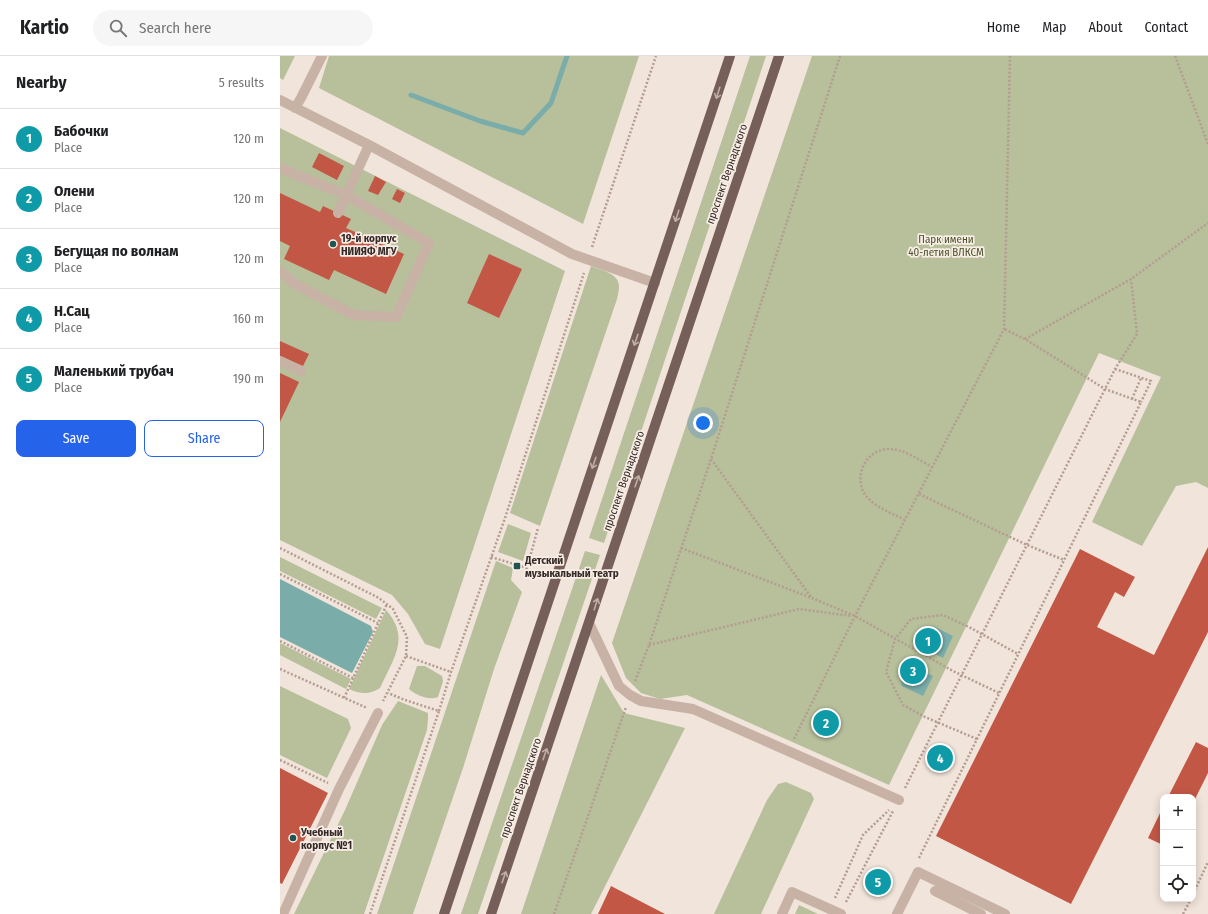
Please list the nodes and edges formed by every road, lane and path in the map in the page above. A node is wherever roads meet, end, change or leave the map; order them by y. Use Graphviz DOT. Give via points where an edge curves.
graph roads {
  1 [pos="322,56"];
  2 [pos="656,56"];
  3 [pos="730,56"];
  4 [pos="779,56"];
  5 [pos="840,56"];
  6 [pos="1010,56"];
  7 [pos="1174,56"];
  8 [pos="280,100"];
  9 [pos="295,108"];
  10 [pos="1208,144"];
  11 [pos="369,145"];
  12 [pos="280,168"];
  13 [pos="346,195"];
  14 [pos="338,212"];
  15 [pos="1208,223"];
  16 [pos="588,259"];
  17 [pos="280,271"];
  18 [pos="1131,279"];
  19 [pos="655,282"];
  20 [pos="1004,329"];
  21 [pos="1025,339"];
  22 [pos="280,362"];
  23 [pos="1115,369"];
  24 [pos="301,371"];
  25 [pos="1141,378"];
  26 [pos="1106,389"];
  27 [pos="1132,399"];
  28 [pos="1141,402"];
  29 [pos="711,459"];
  30 [pos="932,467"];
  31 [pos="919,494"];
  32 [pos="905,520"];
  33 [pos="538,528"];
  34 [pos="1027,545"];
  35 [pos="280,548"];
  36 [pos="681,548"];
  37 [pos="491,557"];
  38 [pos="1064,560"];
  39 [pos="280,574"];
  40 [pos="812,598"];
  41 [pos="387,604"];
  42 [pos="855,616"];
  43 [pos="378,623"];
  44 [pos="589,623"];
  45 [pos="982,634"];
  46 [pos="895,639"];
  47 [pos="280,641"];
  48 [pos="649,645"];
  49 [pos="1018,654"];
  50 [pos="406,656"];
  51 [pos="280,669"];
  52 [pos="451,672"];
  53 [pos="962,675"];
  54 [pos="353,678"];
  55 [pos="388,693"];
  56 [pos="1000,693"];
  57 [pos="630,695"];
  58 [pos="344,698"];
  59 [pos="439,711"];
  60 [pos="378,713"];
  61 [pos="938,722"];
  62 [pos="977,739"];
  63 [pos="788,751"];
  64 [pos="280,760"];
  65 [pos="339,789"];
  66 [pos="898,800"];
  67 [pos="918,861"];
  68 [pos="1208,862"];
  69 [pos="854,886"];
  70 [pos="1196,888"];
  71 [pos="935,891"];
  72 [pos="1189,902"];
  73 [pos="830,909"];
  74 [pos="283,914"];
  75 [pos="370,914"];
  76 [pos="444,914"];
  77 [pos="492,914"];
  78 [pos="554,914"];
  79 [pos="782,914"];
  80 [pos="841,914"];
  81 [pos="897,914"];
  82 [pos="981,914"];
  83 [pos="1005,914"];
  84 [pos="1184,914"];
  1 -- 9 [label="lane"];
  2 -- 16 [label="path"];
  3 -- 19 [label="main road, one-way"];
  44 -- 4 [label="main road, проспект Вернадского, one-way"];
  5 -- 29 [label="path"];
  6 -- 20 [label="path"];
  7 -- 10 [label="path"];
  8 -- 9 [label="lane"];
  9 -- 11 [label="lane"];
  11 -- 13 [label="lane"];
  11 -- 16 [label="lane" via="572,254"];
  12 -- 13 [label="lane"];
  13 -- 14 [label="lane"];
  13 -- 17 [label="lane" via="429,243 396,317 354,315 295,284"];
  15 -- 18 [label="path"];
  16 -- 19 [label="lane"];
  16 -- 37 [label="path"];
  18 -- 21 [label="path"];
  18 -- 23 [label="path" via="1137,334"];
  19 -- 76 [label="main road, one-way"];
  20 -- 21 [label="path"];
  20 -- 30 [label="path"];
  21 -- 26 [label="path"];
  22 -- 24 [label="lane"];
  23 -- 25 [label="path"];
  23 -- 26 [label="path"];
  25 -- 27 [label="path"];
  25 -- 28 [label="path" via="1151,381"];
  26 -- 27 [label="path"];
  26 -- 34 [label="path"];
  27 -- 28 [label="path"];
  28 -- 38 [label="path"];
  29 -- 36 [label="path"];
  29 -- 40 [label="path"];
  30 -- 31 [label="path"];
  30 -- 32 [label="path" via="894,449 878,451 865,462 860,478 864,494 877,505"];
  31 -- 32 [label="path"];
  31 -- 34 [label="path"];
  32 -- 42 [label="path"];
  33 -- 37 [label="path" via="527,568"];
  34 -- 38 [label="path"];
  34 -- 45 [label="path"];
  35 -- 41 [label="path"];
  36 -- 40 [label="path"];
  36 -- 48 [label="path"];
  37 -- 52 [label="path"];
  38 -- 49 [label="path"];
  39 -- 43 [label="path"];
  40 -- 42 [label="path"];
  41 -- 43 [label="path"];
  41 -- 50 [label="path" via="393,609 407,636"];
  42 -- 46 [label="path"];
  42 -- 48 [label="path" via="799,609"];
  42 -- 63 [label="path"];
  43 -- 54 [label="path"];
  44 -- 57 [label="lane" via="619,686"];
  77 -- 44 [label="main road, проспект Вернадского, one-way"];
  45 -- 46 [label="path" via="943,615 911,618"];
  45 -- 49 [label="path"];
  45 -- 53 [label="path"];
  46 -- 53 [label="path"];
  46 -- 61 [label="path" via="886,672 903,705"];
  47 -- 54 [label="path"];
  48 -- 57 [label="path"];
  49 -- 56 [label="path"];
  50 -- 52 [label="path"];
  50 -- 55 [label="path"];
  51 -- 58 [label="path"];
  52 -- 59 [label="path"];
  53 -- 56 [label="path"];
  53 -- 61 [label="path"];
  54 -- 58 [label="path"];
  55 -- 59 [label="path"];
  55 -- 60 [label="path"];
  56 -- 62 [label="path"];
  57 -- 63 [label="lane" via="641,701 693,709"];
  57 -- 78 [label="path"];
  58 -- 60 [label="path"];
  59 -- 75 [label="path"];
  60 -- 65 [label="lane"];
  61 -- 62 [label="path"];
  61 -- 66 [label="path"];
  62 -- 67 [label="path"];
  63 -- 66 [label="lane"];
  64 -- 65 [label="path"];
  65 -- 74 [label="lane"];
  66 -- 69 [label="path"];
  66 -- 73 [label="path" via="863,834"];
  68 -- 70 [label="path"];
  71 -- 82 [label="lane"];
  72 -- 84 [label="path"];
  73 -- 79 [label="lane" via="792,892"];
  73 -- 80 [label="lane"];
  81 -- 83 [label="lane" via="918,872"];
}
